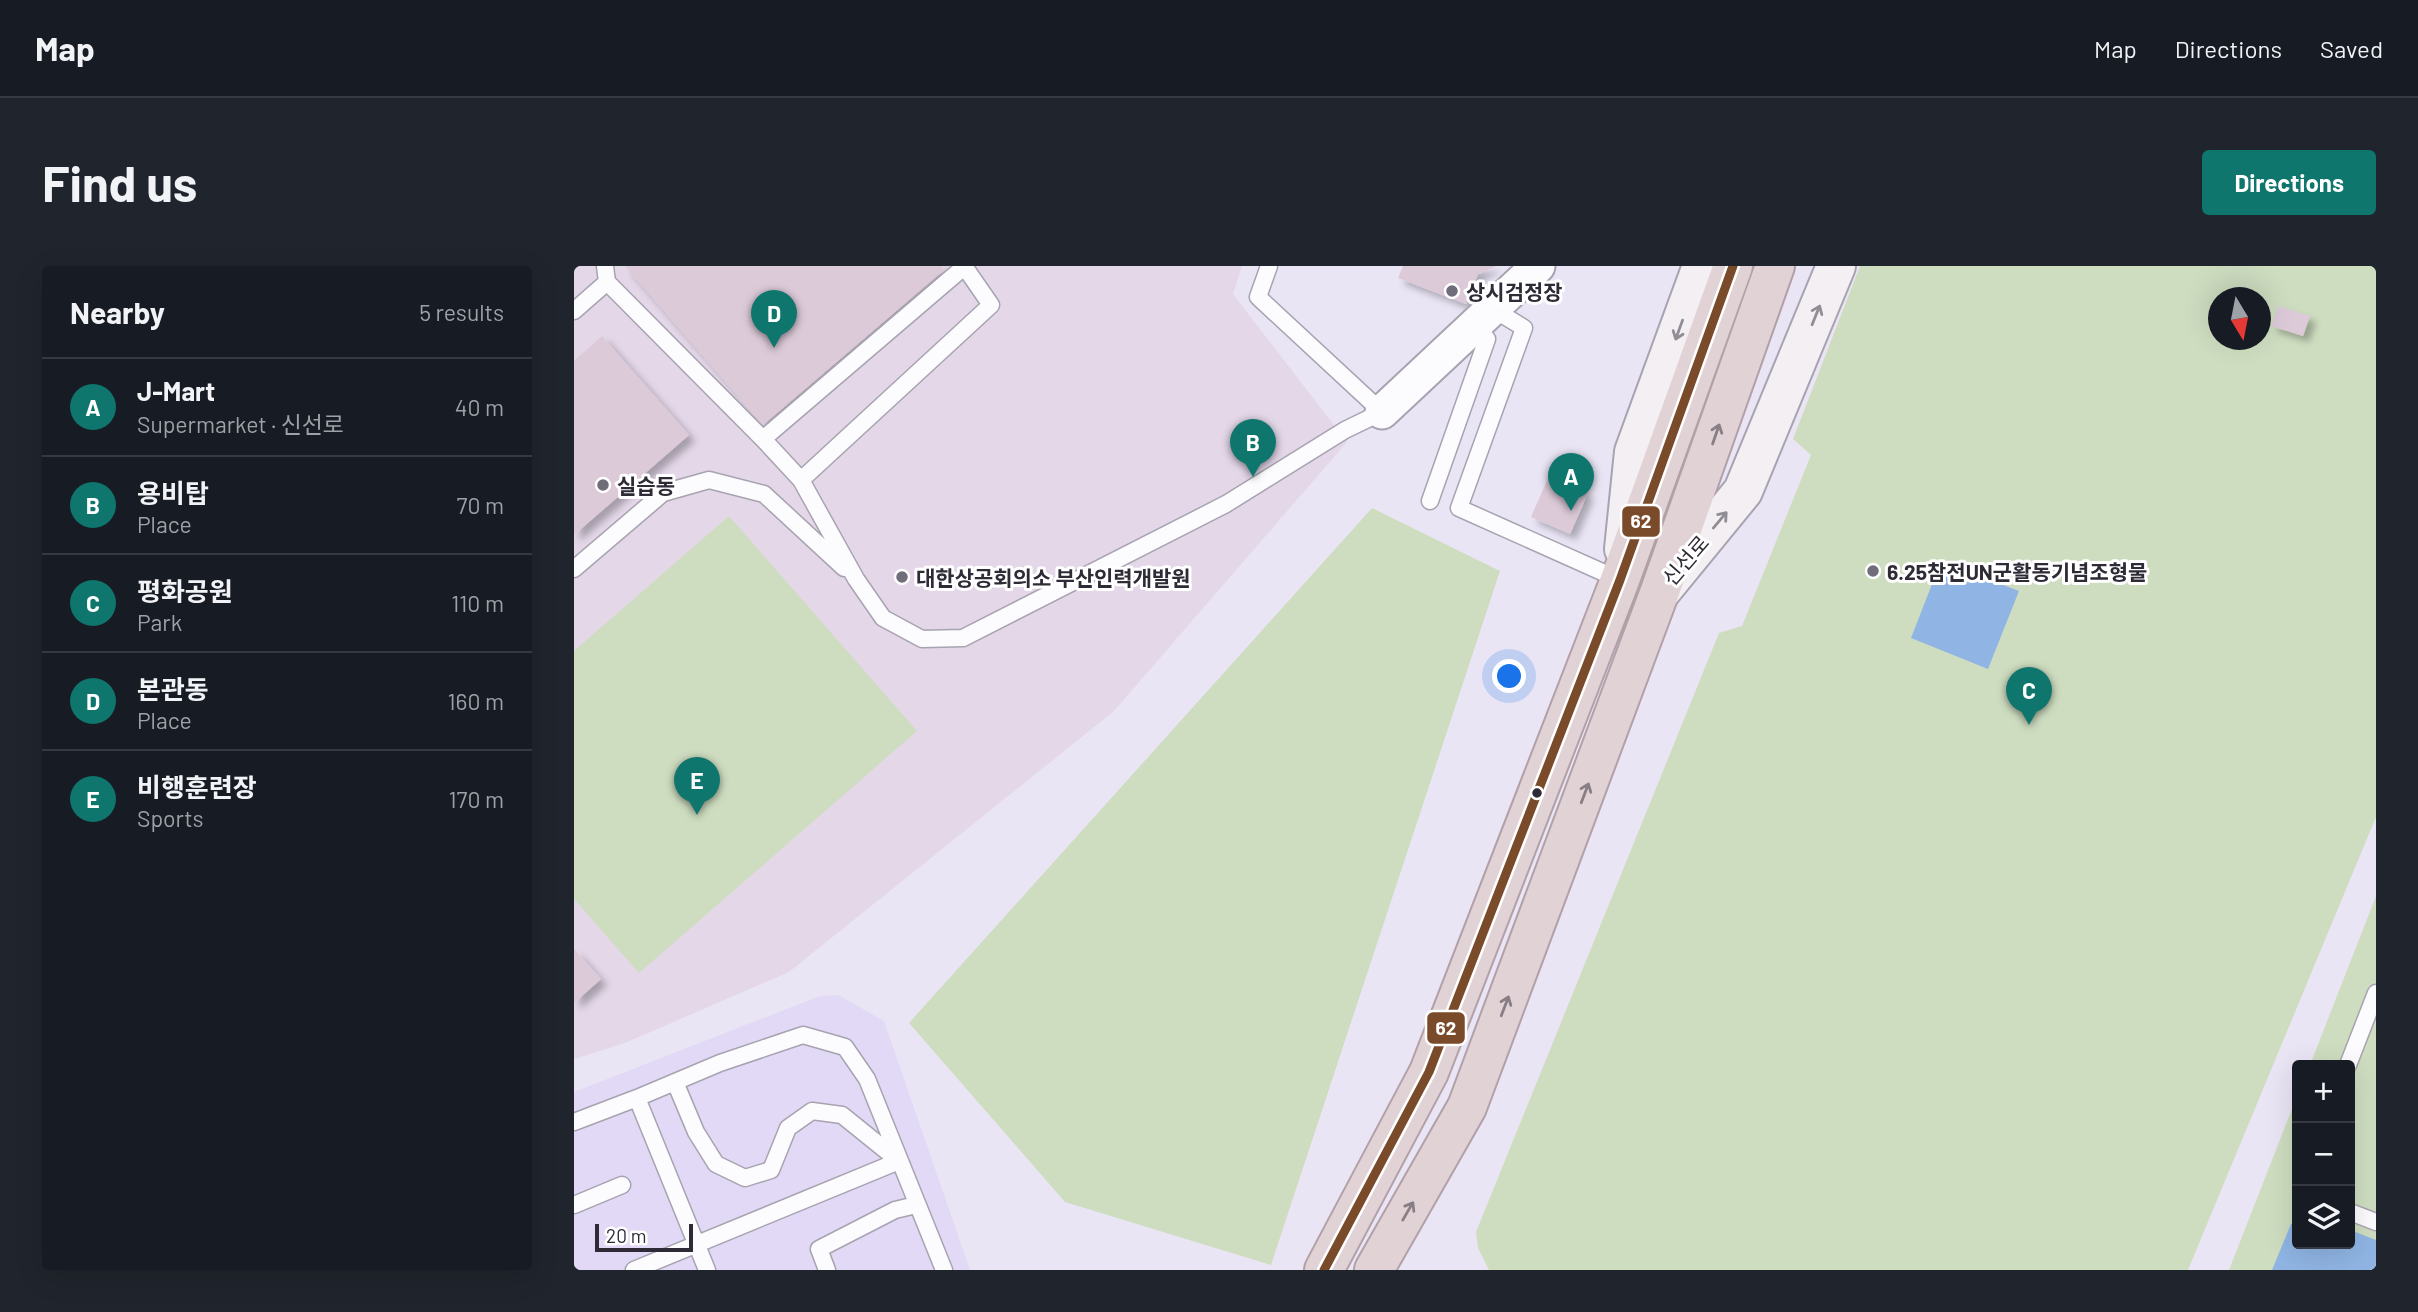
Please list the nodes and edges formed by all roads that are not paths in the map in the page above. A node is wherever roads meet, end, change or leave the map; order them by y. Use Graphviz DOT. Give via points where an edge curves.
graph roads {
  1 [pos="964,266"];
  2 [pos="1269,266"];
  3 [pos="1538,266"];
  4 [pos="1702,266"];
  5 [pos="1733,266"];
  6 [pos="1775,266"];
  7 [pos="1836,266"];
  8 [pos="606,274"];
  9 [pos="574,311"];
  10 [pos="1484,317"];
  11 [pos="1382,412"];
  12 [pos="763,439"];
  13 [pos="800,480"];
  14 [pos="1430,500"];
  15 [pos="574,569"];
  16 [pos="856,579"];
  17 [pos="1620,580"];
  18 [pos="1660,591"];
  19 [pos="2376,993"];
  20 [pos="2350,1060"];
  21 [pos="676,1082"];
  22 [pos="637,1098"];
  23 [pos="574,1122"];
  24 [pos="899,1161"];
  25 [pos="622,1185"];
  26 [pos="574,1205"];
  27 [pos="916,1205"];
  28 [pos="2355,1214"];
  29 [pos="2376,1222"];
  30 [pos="696,1245"];
  31 [pos="634,1270"];
  32 [pos="707,1270"];
  33 [pos="827,1270"];
  34 [pos="944,1270"];
  35 [pos="1324,1270"];
  36 [pos="1374,1270"];
  1 -- 12 [label="lane"];
  1 -- 13 [label="lane" via="991,305"];
  2 -- 11 [label="lane" via="1258,297"];
  3 -- 10 [label="street"];
  4 -- 17 [label="main road, one-way" via="1634,452"];
  5 -- 17 [label="highway"];
  18 -- 6 [label="highway, 신선로, one-way"];
  18 -- 7 [label="main road, 신선로, one-way" via="1743,492"];
  8 -- 9 [label="lane"];
  8 -- 12 [label="lane"];
  10 -- 11 [label="street"];
  10 -- 14 [label="lane" via="1487,339"];
  10 -- 17 [label="lane" via="1524,328 1459,508"];
  11 -- 16 [label="lane" via="1226,504 963,638 922,639 883,618"];
  12 -- 13 [label="lane"];
  13 -- 16 [label="lane"];
  15 -- 16 [label="lane" via="663,493 709,480 764,494"];
  17 -- 35 [label="highway" via="1429,1072"];
  36 -- 18 [label="highway, one-way" via="1467,1107"];
  19 -- 20 [label="lane"];
  21 -- 22 [label="lane"];
  21 -- 24 [label="lane" via="803,1035 845,1047 867,1079"];
  21 -- 24 [label="lane" via="696,1132 716,1164 745,1178 771,1170 788,1128 812,1111 842,1115"];
  22 -- 23 [label="lane"];
  22 -- 30 [label="lane"];
  24 -- 27 [label="lane"];
  24 -- 30 [label="lane"];
  25 -- 26 [label="lane"];
  27 -- 33 [label="lane" via="895,1210 819,1249"];
  27 -- 34 [label="lane"];
  28 -- 29 [label="lane"];
  30 -- 31 [label="lane"];
  30 -- 32 [label="lane"];
}
